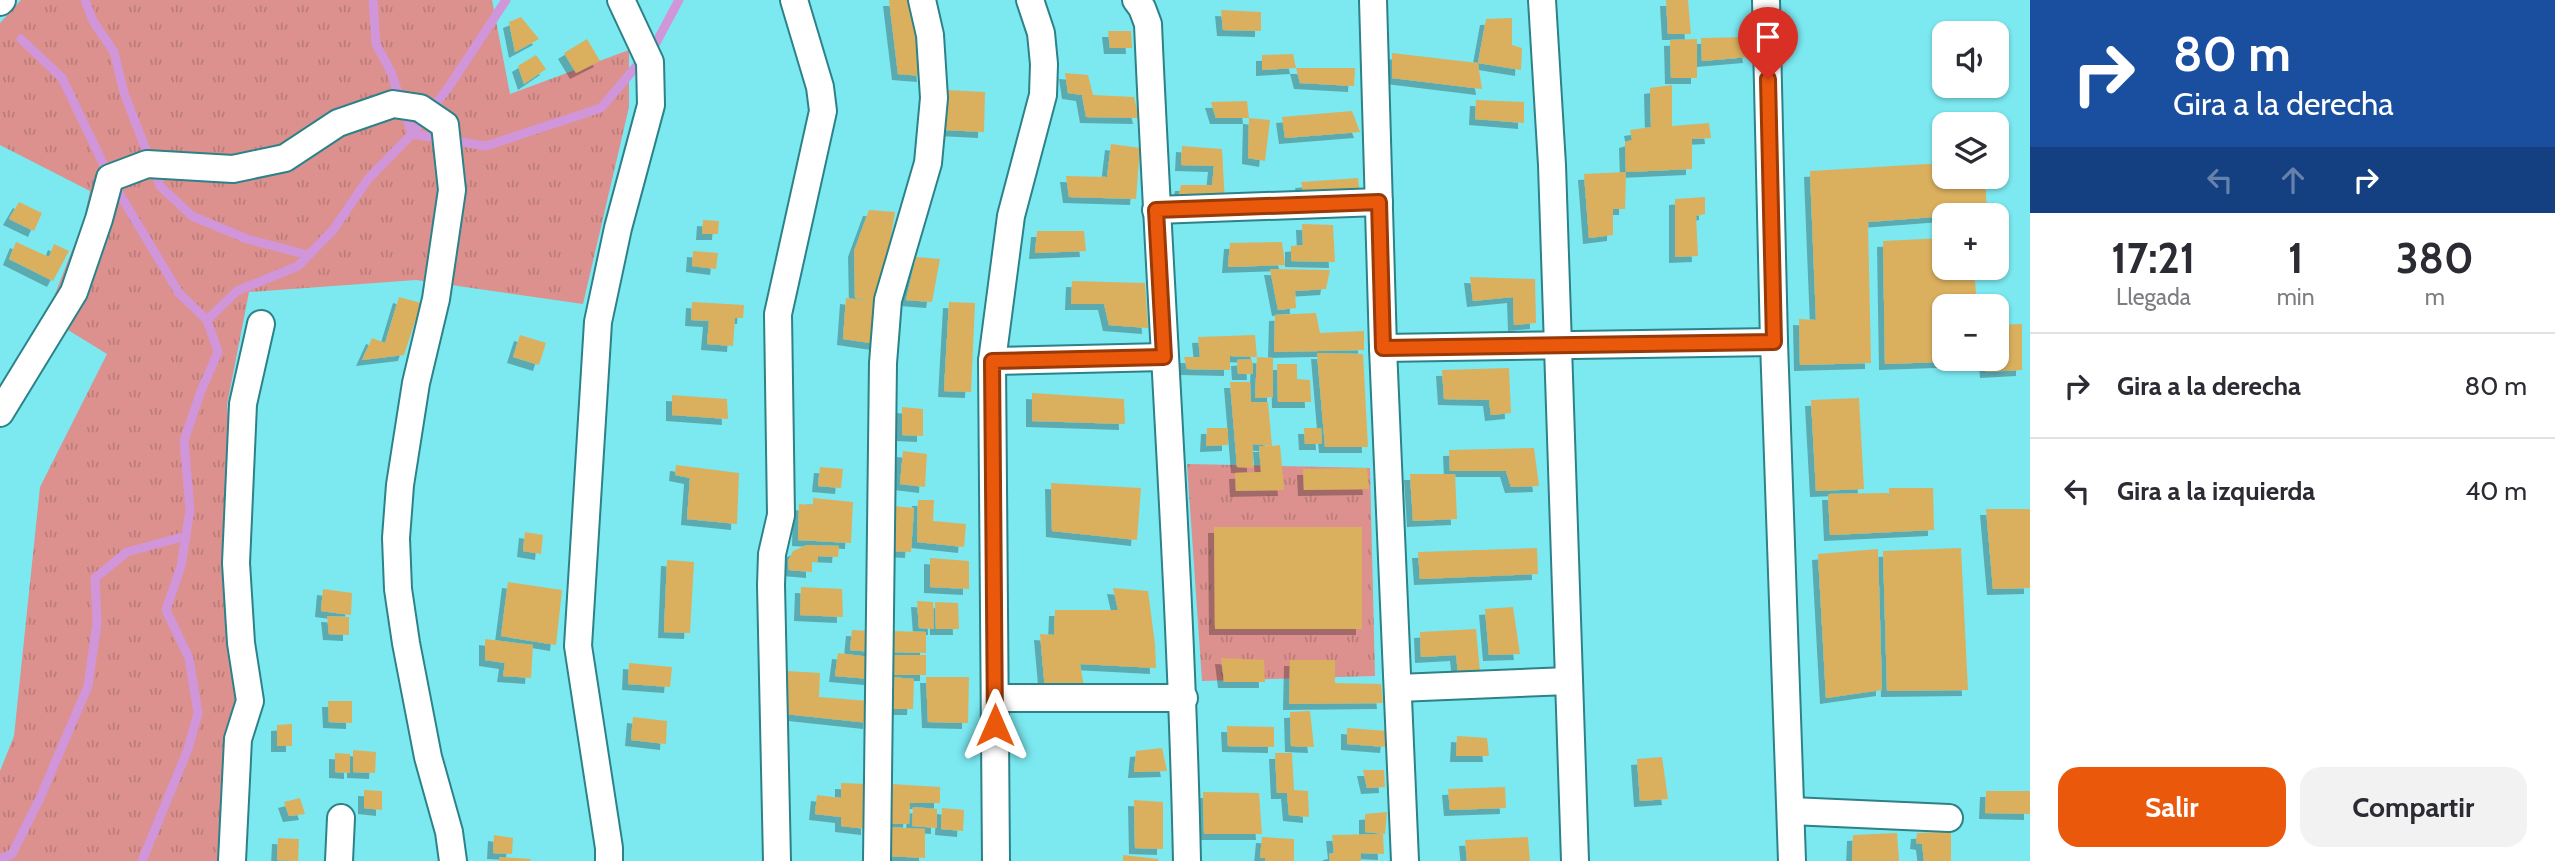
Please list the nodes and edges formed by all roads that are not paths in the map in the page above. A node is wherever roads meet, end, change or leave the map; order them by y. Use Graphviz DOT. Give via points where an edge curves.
graph roads {
  1 [pos="621,0"];
  2 [pos="794,0"];
  3 [pos="922,0"];
  4 [pos="1030,0"];
  5 [pos="1136,0"];
  6 [pos="1373,0"];
  7 [pos="1542,0"];
  8 [pos="1766,0"];
  9 [pos="1379,202"];
  10 [pos="1156,210"];
  11 [pos="261,324"];
  12 [pos="1774,342"];
  13 [pos="1559,345"];
  14 [pos="1383,348"];
  15 [pos="1164,357"];
  16 [pos="992,361"];
  17 [pos="0,413"];
  18 [pos="1569,681"];
  19 [pos="1398,688"];
  20 [pos="995,698"];
  21 [pos="1184,698"];
  22 [pos="1791,811"];
  23 [pos="341,818"];
  24 [pos="1949,818"];
  25 [pos="232,861"];
  26 [pos="339,861"];
  27 [pos="453,861"];
  28 [pos="609,861"];
  29 [pos="777,861"];
  30 [pos="877,861"];
  31 [pos="996,861"];
  32 [pos="1187,861"];
  33 [pos="1405,861"];
  34 [pos="1575,861"];
  35 [pos="1792,861"];
  1 -- 28 [label="street" via="650,62 651,105 598,322 578,646"];
  2 -- 29 [label="street" via="820,87 822,111 778,314 781,515 771,585"];
  3 -- 30 [label="street" via="930,35 934,98 928,163 888,300 883,363"];
  4 -- 16 [label="street" via="1041,33 1043,95 1011,216"];
  5 -- 10 [label="street" via="1148,24"];
  6 -- 9 [label="street"];
  7 -- 13 [label="street"];
  8 -- 12 [label="street"];
  9 -- 10 [label="street"];
  9 -- 14 [label="street"];
  10 -- 15 [label="street"];
  11 -- 25 [label="street" via="243,404 236,563 250,701 238,739"];
  12 -- 13 [label="street"];
  12 -- 22 [label="street"];
  13 -- 14 [label="street"];
  13 -- 18 [label="street"];
  14 -- 19 [label="street"];
  15 -- 16 [label="street"];
  15 -- 21 [label="street"];
  16 -- 20 [label="street"];
  17 -- 27 [label="street" via="74,292 110,178 147,164 233,169 285,158 338,123 393,104 420,108 445,125 452,190 436,299 416,383 396,538 406,643"];
  18 -- 19 [label="street"];
  18 -- 34 [label="street"];
  19 -- 33 [label="street"];
  20 -- 21 [label="street"];
  20 -- 31 [label="street"];
  21 -- 32 [label="street"];
  22 -- 24 [label="street"];
  22 -- 35 [label="street"];
  23 -- 26 [label="street"];
}
